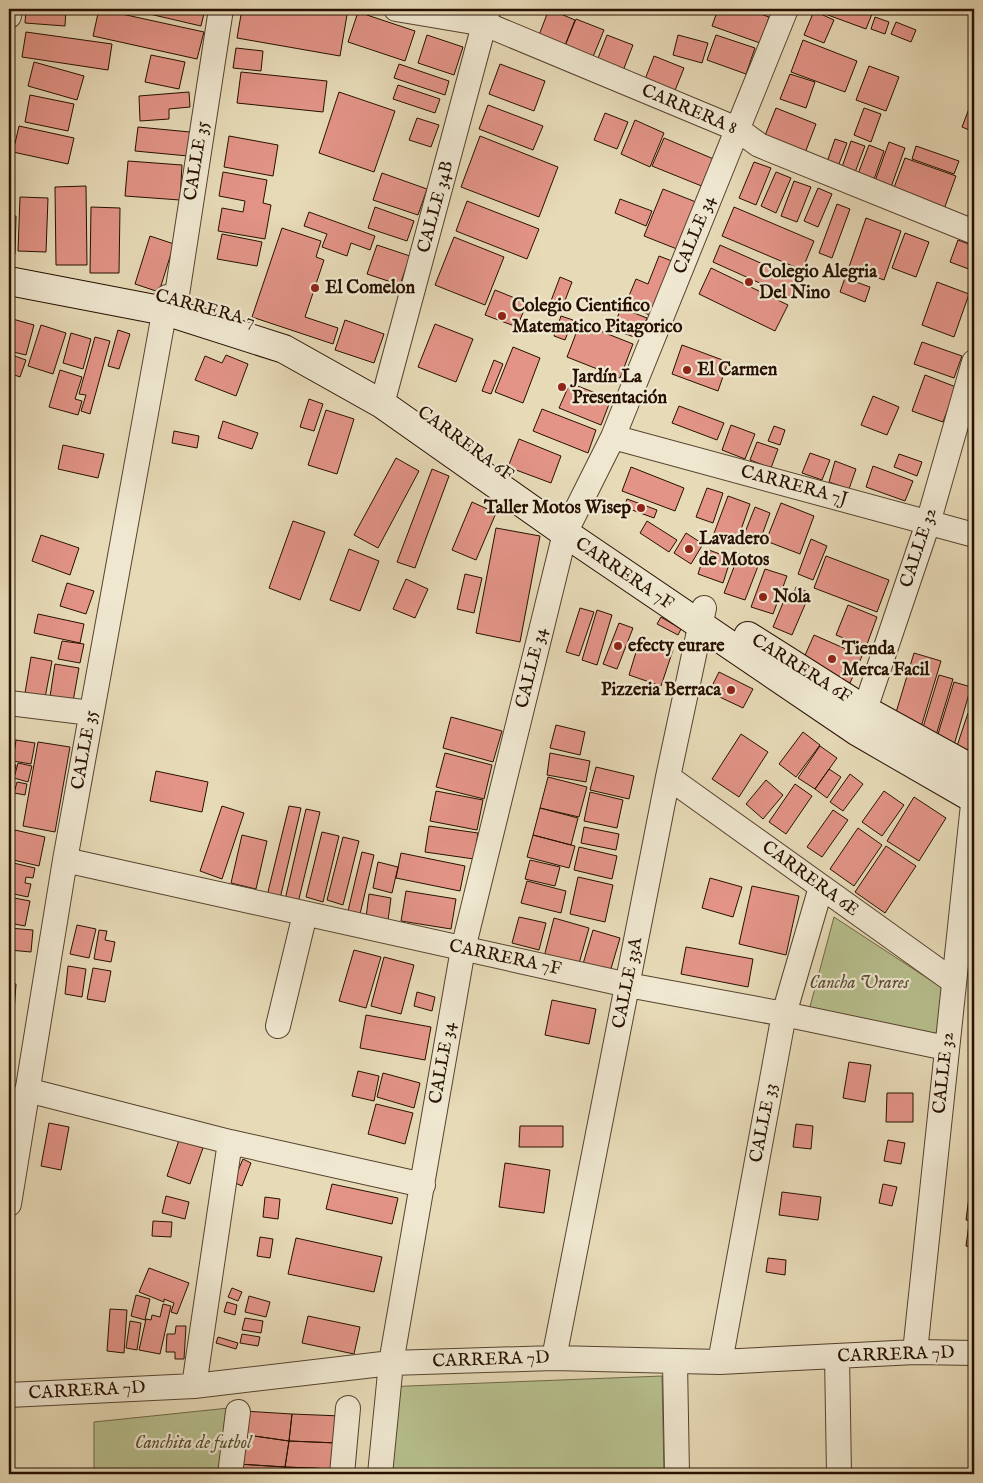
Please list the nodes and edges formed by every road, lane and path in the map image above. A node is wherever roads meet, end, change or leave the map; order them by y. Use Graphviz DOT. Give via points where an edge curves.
graph roads {
  1 [pos="10,9"];
  2 [pos="221,9"];
  3 [pos="396,9"];
  4 [pos="786,9"];
  5 [pos="9,16"];
  6 [pos="487,16"];
  7 [pos="737,129"];
  8 [pos="974,232"];
  9 [pos="9,267"];
  10 [pos="9,282"];
  11 [pos="171,305"];
  12 [pos="974,362"];
  13 [pos="385,396"];
  14 [pos="613,437"];
  15 [pos="928,523"];
  16 [pos="567,527"];
  17 [pos="974,535"];
  18 [pos="702,617"];
  19 [pos="9,704"];
  20 [pos="91,713"];
  21 [pos="862,721"];
  22 [pos="974,770"];
  23 [pos="668,776"];
  24 [pos="974,798"];
  25 [pos="65,860"];
  26 [pos="821,887"];
  27 [pos="305,914"];
  28 [pos="463,949"];
  29 [pos="953,981"];
  30 [pos="628,985"];
  31 [pos="784,1014"];
  32 [pos="278,1026"];
  33 [pos="946,1048"];
  34 [pos="27,1090"];
  35 [pos="230,1142"];
  36 [pos="12,1157"];
  37 [pos="423,1185"];
  38 [pos="9,1204"];
  39 [pos="915,1352"];
  40 [pos="974,1353"];
  41 [pos="837,1356"];
  42 [pos="554,1358"];
  43 [pos="675,1362"];
  44 [pos="720,1362"];
  45 [pos="391,1363"];
  46 [pos="194,1386"];
  47 [pos="9,1395"];
  48 [pos="348,1408"];
  49 [pos="238,1412"];
  50 [pos="230,1474"];
  51 [pos="342,1474"];
  52 [pos="380,1474"];
  53 [pos="677,1474"];
  54 [pos="839,1474"];
  1 -- 5 [label="street"];
  2 -- 11 [label="street, CALLE 35"];
  3 -- 6 [label="street, CARRERA 8"];
  4 -- 7 [label="street, CALLE 34"];
  6 -- 7 [label="street, CARRERA 8"];
  6 -- 13 [label="street, CALLE 34B"];
  7 -- 8 [label="street, CARRERA 8" via="759,145"];
  7 -- 14 [label="street, CALLE 34"];
  9 -- 11 [label="street, CARRERA 7"];
  10 -- 11 [label="street, CARRERA 7"];
  11 -- 13 [label="street, CARRERA 7" via="284,349"];
  11 -- 20 [label="street, CALLE 35"];
  12 -- 15 [label="street, CALLE 32"];
  13 -- 16 [label="street, CARRERA 7F"];
  14 -- 15 [label="street, CARRERA 7J"];
  14 -- 16 [label="street, CALLE 34"];
  15 -- 17 [label="street, CARRERA 7J"];
  15 -- 21 [label="street, CALLE 32"];
  16 -- 18 [label="street, CARRERA 7F"];
  16 -- 28 [label="street, CALLE 34"];
  18 -- 21 [label="street, CARRERA 7F"];
  18 -- 23 [label="street, CALLE 33A"];
  19 -- 20 [label="street"];
  20 -- 25 [label="street, CALLE 35"];
  21 -- 22 [label="street, CARRERA 6F"];
  21 -- 24 [label="street, CARRERA 7F"];
  23 -- 26 [label="street, CARRERA 6E"];
  23 -- 30 [label="street, CALLE 33A"];
  24 -- 29 [label="street, CALLE 32"];
  25 -- 27 [label="street, CARRERA 7F"];
  25 -- 34 [label="street, CALLE 35"];
  26 -- 29 [label="street, CARRERA 6E"];
  26 -- 31 [label="street, CALLE 33"];
  27 -- 28 [label="street, CARRERA 7F"];
  27 -- 32 [label="street"];
  28 -- 30 [label="street, CARRERA 7F"];
  28 -- 37 [label="street, CALLE 34"];
  29 -- 33 [label="street, CALLE 32"];
  30 -- 31 [label="street, CARRERA 7F"];
  30 -- 42 [label="street, CALLE 33A"];
  31 -- 33 [label="street, CARRERA 7F"];
  31 -- 44 [label="street, CALLE 33"];
  33 -- 39 [label="street, CALLE 32"];
  34 -- 35 [label="street"];
  34 -- 36 [label="street, CALLE 35"];
  35 -- 37 [label="street"];
  35 -- 46 [label="street"];
  36 -- 38 [label="street, CALLE 35"];
  37 -- 45 [label="street, CALLE 34"];
  39 -- 40 [label="street, CARRERA 7D"];
  39 -- 41 [label="street, CARRERA 7D"];
  41 -- 44 [label="street, CARRERA 7D"];
  41 -- 54 [label="street"];
  42 -- 43 [label="street, CARRERA 7D"];
  42 -- 45 [label="street, CARRERA 7D"];
  43 -- 44 [label="street, CARRERA 7D"];
  43 -- 53 [label="street"];
  45 -- 46 [label="street, CARRERA 7D"];
  45 -- 52 [label="street"];
  46 -- 47 [label="street, CARRERA 7D"];
  48 -- 51 [label="street"];
  49 -- 50 [label="street"];
}
